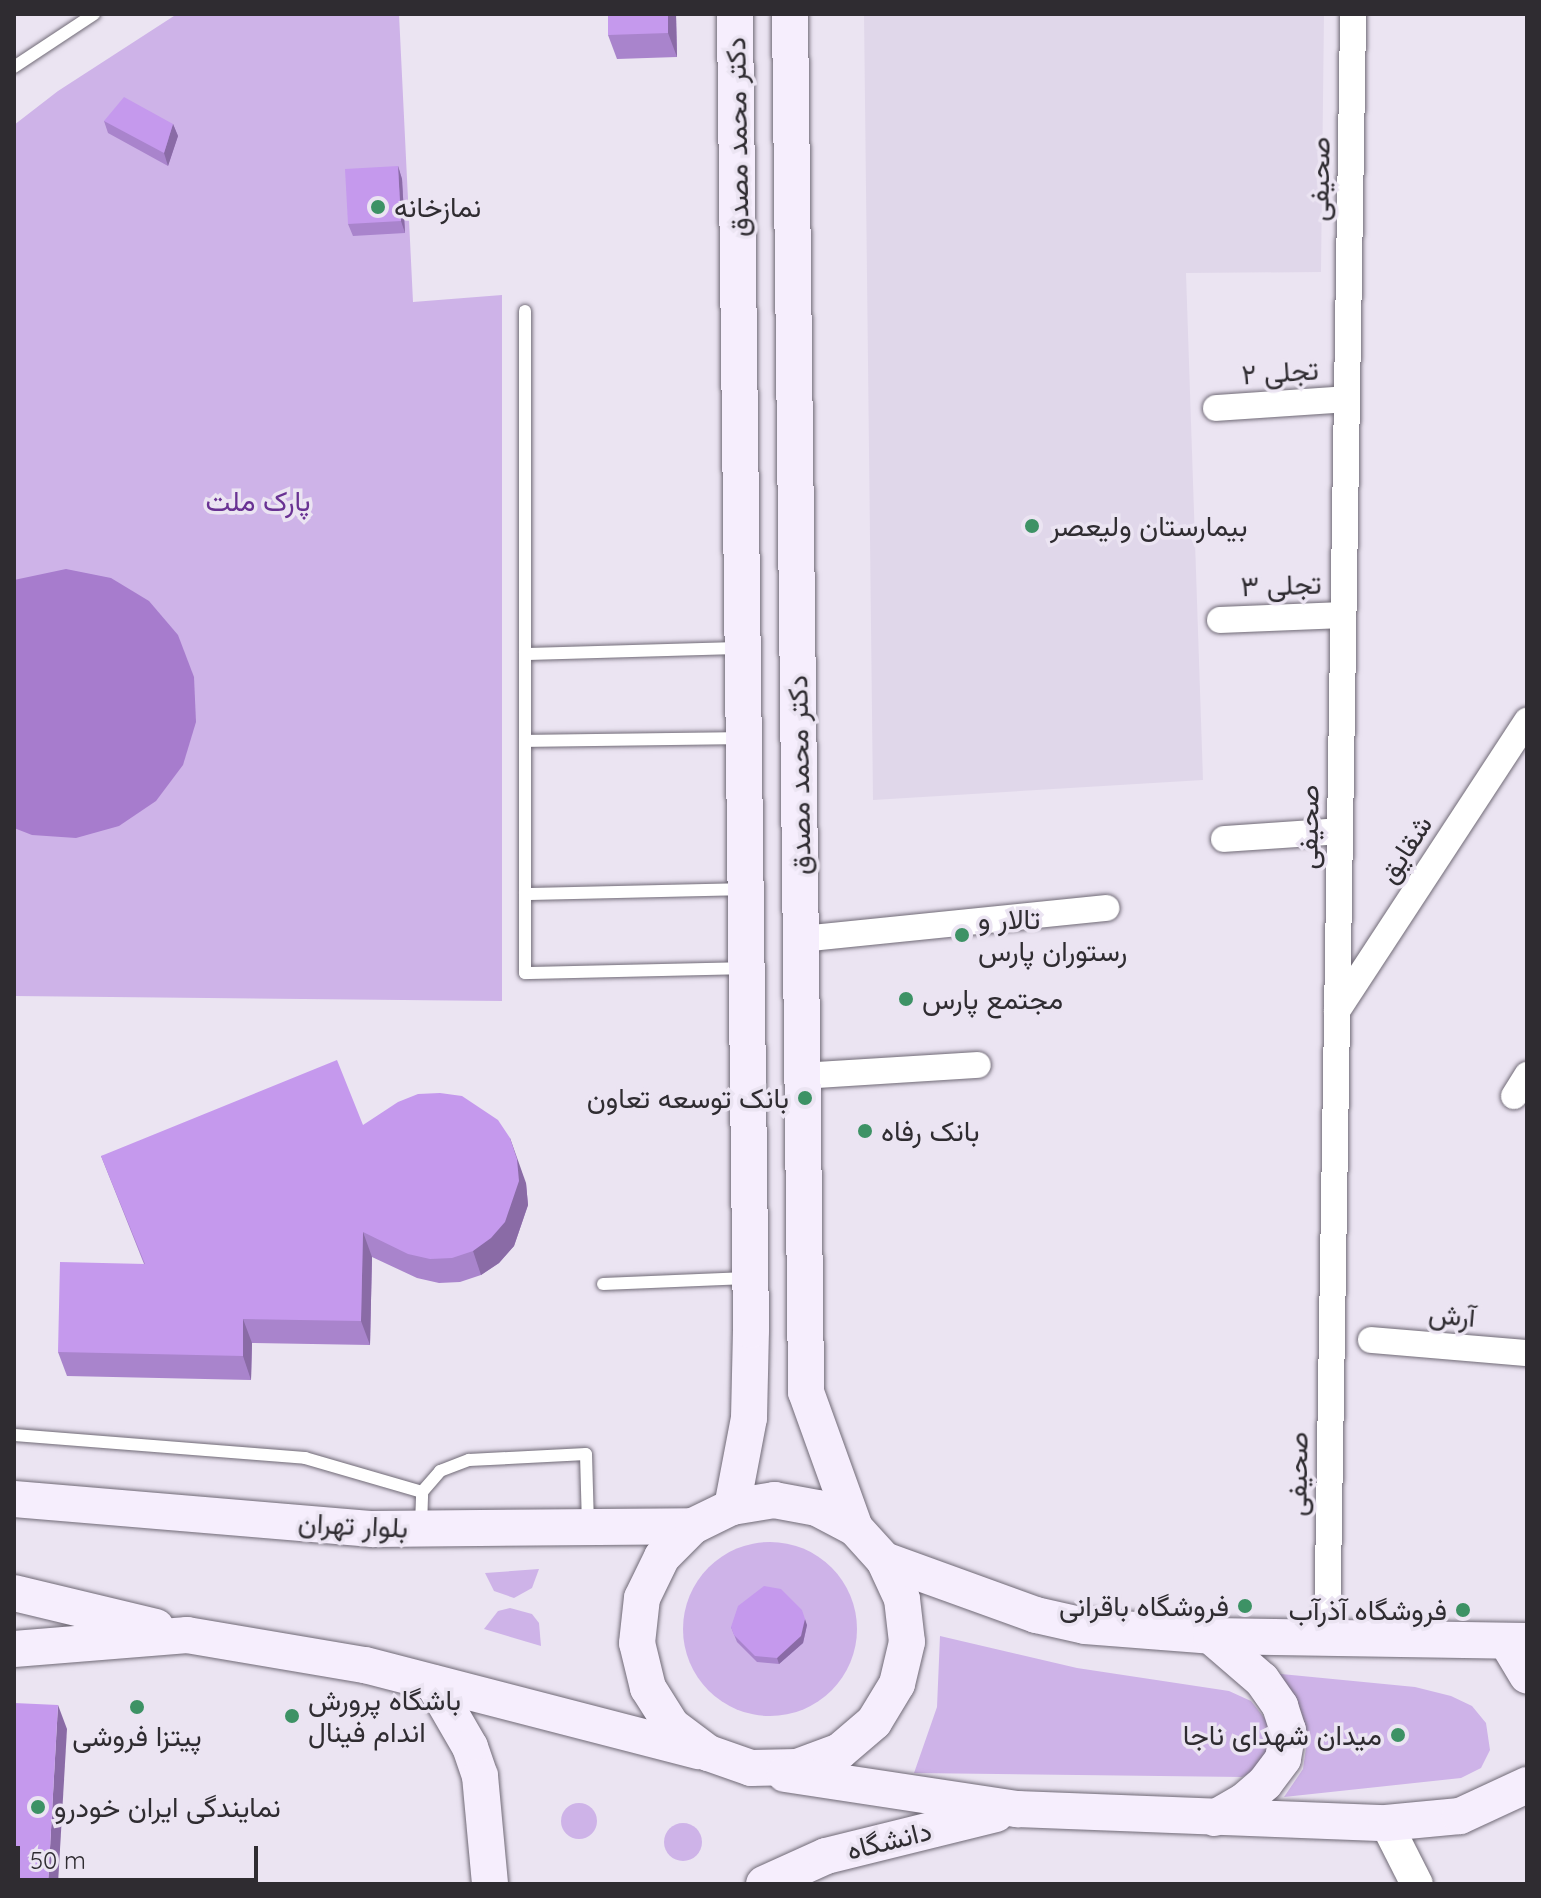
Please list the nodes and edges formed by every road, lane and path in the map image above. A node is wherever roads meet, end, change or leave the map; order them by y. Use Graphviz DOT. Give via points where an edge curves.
graph roads {
  1 [pos="94,14"];
  2 [pos="735,14"];
  3 [pos="790,14"];
  4 [pos="1353,14"];
  5 [pos="14,67"];
  6 [pos="525,311"];
  7 [pos="1347,399"];
  8 [pos="1216,408"];
  9 [pos="1343,615"];
  10 [pos="1220,620"];
  11 [pos="743,648"];
  12 [pos="525,654"];
  13 [pos="1527,721"];
  14 [pos="744,738"];
  15 [pos="525,741"];
  16 [pos="1340,831"];
  17 [pos="1224,839"];
  18 [pos="746,889"];
  19 [pos="525,894"];
  20 [pos="1106,908"];
  21 [pos="801,939"];
  22 [pos="747,968"];
  23 [pos="1337,1011"];
  24 [pos="978,1065"];
  25 [pos="802,1076"];
  26 [pos="750,1278"];
  27 [pos="603,1284"];
  28 [pos="1371,1340"];
  29 [pos="1527,1353"];
  30 [pos="806,1392"];
  31 [pos="749,1396"];
  32 [pos="14,1435"];
  33 [pos="422,1492"];
  34 [pos="14,1499"];
  35 [pos="732,1507"];
  36 [pos="693,1526"];
  37 [pos="855,1528"];
  38 [pos="421,1529"];
  39 [pos="588,1529"];
  40 [pos="884,1560"];
  41 [pos="14,1593"];
  42 [pos="1527,1612"];
  43 [pos="187,1635"];
  44 [pos="1211,1636"];
  45 [pos="1327,1640"];
  46 [pos="1517,1641"];
  47 [pos="14,1649"];
  48 [pos="1527,1675"];
  49 [pos="433,1683"];
  50 [pos="708,1753"];
  51 [pos="751,1768"];
  52 [pos="1527,1785"];
  53 [pos="1017,1809"];
  54 [pos="1215,1818"];
  55 [pos="1386,1823"];
  56 [pos="490,1884"];
  57 [pos="764,1884"];
  58 [pos="1417,1884"];
  1 -- 5 [label="lane"];
  2 -- 11 [label="main road, دکتر محمد مصدق"];
  3 -- 21 [label="main road, دکتر محمد مصدق"];
  4 -- 7 [label="street, صحیفی"];
  6 -- 12 [label="lane"];
  7 -- 8 [label="street, تجلی ۲"];
  7 -- 9 [label="street, صحیفی"];
  9 -- 10 [label="street, تجلی ۳"];
  9 -- 16 [label="street, صحیفی"];
  11 -- 12 [label="lane"];
  11 -- 14 [label="main road, دکتر محمد مصدق"];
  12 -- 15 [label="lane"];
  13 -- 23 [label="street, شقایق"];
  14 -- 15 [label="lane"];
  14 -- 18 [label="main road, دکتر محمد مصدق"];
  15 -- 19 [label="lane"];
  16 -- 17 [label="street"];
  16 -- 23 [label="street, صحیفی"];
  18 -- 19 [label="lane"];
  18 -- 22 [label="main road, دکتر محمد مصدق"];
  19 -- 22 [label="lane" via="525,973"];
  20 -- 21 [label="street"];
  21 -- 25 [label="main road, دکتر محمد مصدق"];
  22 -- 26 [label="main road, دکتر محمد مصدق"];
  23 -- 45 [label="street, صحیفی"];
  24 -- 25 [label="street"];
  25 -- 30 [label="main road, دکتر محمد مصدق"];
  26 -- 27 [label="lane"];
  26 -- 31 [label="main road, دکتر محمد مصدق"];
  28 -- 29 [label="street, آرش"];
  30 -- 31 [label="main road"];
  30 -- 37 [label="main road, دکتر محمد مصدق"];
  31 -- 35 [label="main road, دکتر محمد مصدق"];
  32 -- 33 [label="lane" via="305,1458"];
  33 -- 38 [label="lane"];
  33 -- 39 [label="lane" via="440,1471 469,1460 586,1454"];
  34 -- 38 [label="main road, بلوار تهران"];
  35 -- 36 [label="main road"];
  35 -- 37 [label="main road" via="774,1500 817,1508"];
  36 -- 39 [label="main road, بلوار تهران"];
  36 -- 50 [label="main road" via="662,1557 642,1598 637,1643 648,1688 672,1726"];
  37 -- 40 [label="main road"];
  38 -- 39 [label="main road, بلوار تهران"];
  40 -- 44 [label="main road" via="1036,1615 1137,1632"];
  40 -- 51 [label="main road" via="902,1599 907,1642 897,1684 874,1722 840,1751 797,1767"];
  41 -- 43 [label="main road"];
  42 -- 46 [label="main road"];
  43 -- 47 [label="main road"];
  43 -- 49 [label="main road" via="365,1665"];
  44 -- 45 [label="main road"];
  44 -- 54 [label="main road" via="1262,1680 1288,1730 1283,1759 1265,1783"];
  45 -- 46 [label="main road"];
  46 -- 48 [label="main road"];
  49 -- 50 [label="main road"];
  49 -- 56 [label="main road" via="470,1747 480,1776"];
  50 -- 51 [label="main road"];
  51 -- 53 [label="main road"];
  52 -- 55 [label="main road" via="1460,1816"];
  53 -- 54 [label="main road"];
  53 -- 57 [label="main road, دانشگاه" via="826,1856"];
  54 -- 55 [label="main road"];
  55 -- 58 [label="street"];
}
